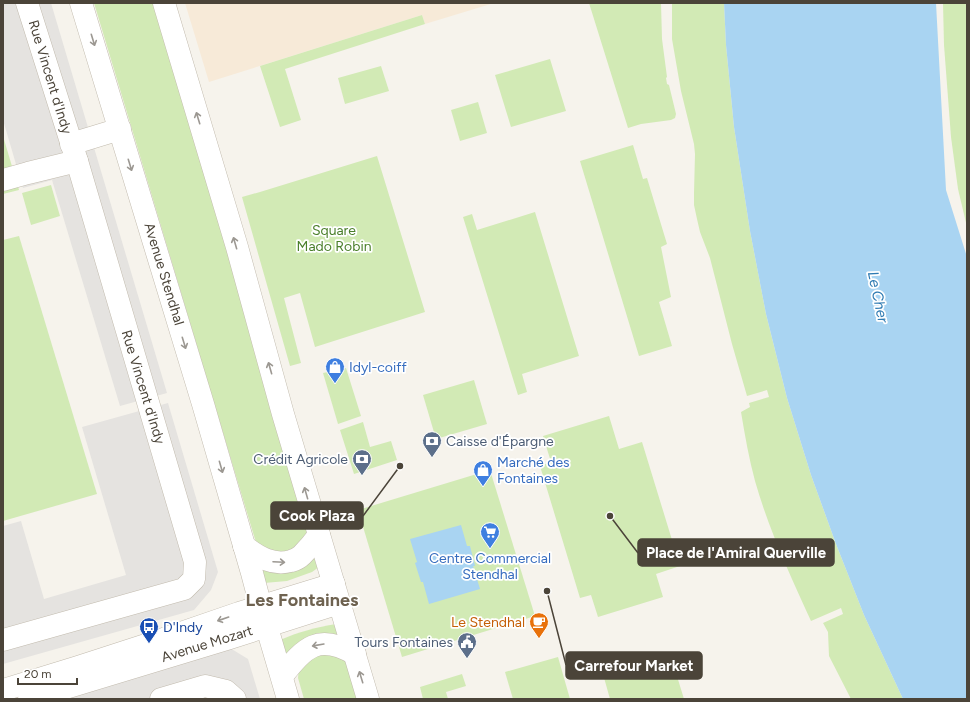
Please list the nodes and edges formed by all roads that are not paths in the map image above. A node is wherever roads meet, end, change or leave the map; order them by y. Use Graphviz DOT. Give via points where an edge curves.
graph roads {
  1 [pos="27,3"];
  2 [pos="81,3"];
  3 [pos="164,3"];
  4 [pos="120,129"];
  5 [pos="74,152"];
  6 [pos="3,180"];
  7 [pos="319,536"];
  8 [pos="244,546"];
  9 [pos="336,594"];
  10 [pos="264,616"];
  11 [pos="3,640"];
  12 [pos="355,654"];
  13 [pos="282,676"];
  14 [pos="3,690"];
  15 [pos="30,699"];
  16 [pos="162,699"];
  17 [pos="234,699"];
  18 [pos="288,699"];
  19 [pos="368,699"];
  1 -- 5 [label="street, Rue Vincent d'Indy"];
  2 -- 4 [label="street, Avenue Stendhal, one-way"];
  7 -- 3 [label="street, one-way"];
  4 -- 5 [label="street"];
  4 -- 8 [label="street, Avenue Stendhal, one-way"];
  5 -- 6 [label="street"];
  5 -- 11 [label="street, Rue Vincent d'Indy" via="195,562 194,579 184,589"];
  8 -- 7 [label="street, one-way" via="261,558 284,562 301,556"];
  7 -- 9 [label="street"];
  8 -- 10 [label="street, Avenue Stendhal"];
  9 -- 10 [label="street, Avenue Mozart"];
  9 -- 12 [label="street"];
  10 -- 13 [label="street, Avenue Stendhal"];
  10 -- 14 [label="street, Avenue Mozart, one-way" via="149,644"];
  10 -- 15 [label="street, Avenue Mozart"];
  12 -- 13 [label="street, one-way" via="331,644 312,646 304,651"];
  19 -- 12 [label="street, one-way"];
  13 -- 18 [label="street, Avenue Stendhal"];
  16 -- 17 [label="street" via="205,686 226,691"];
}
